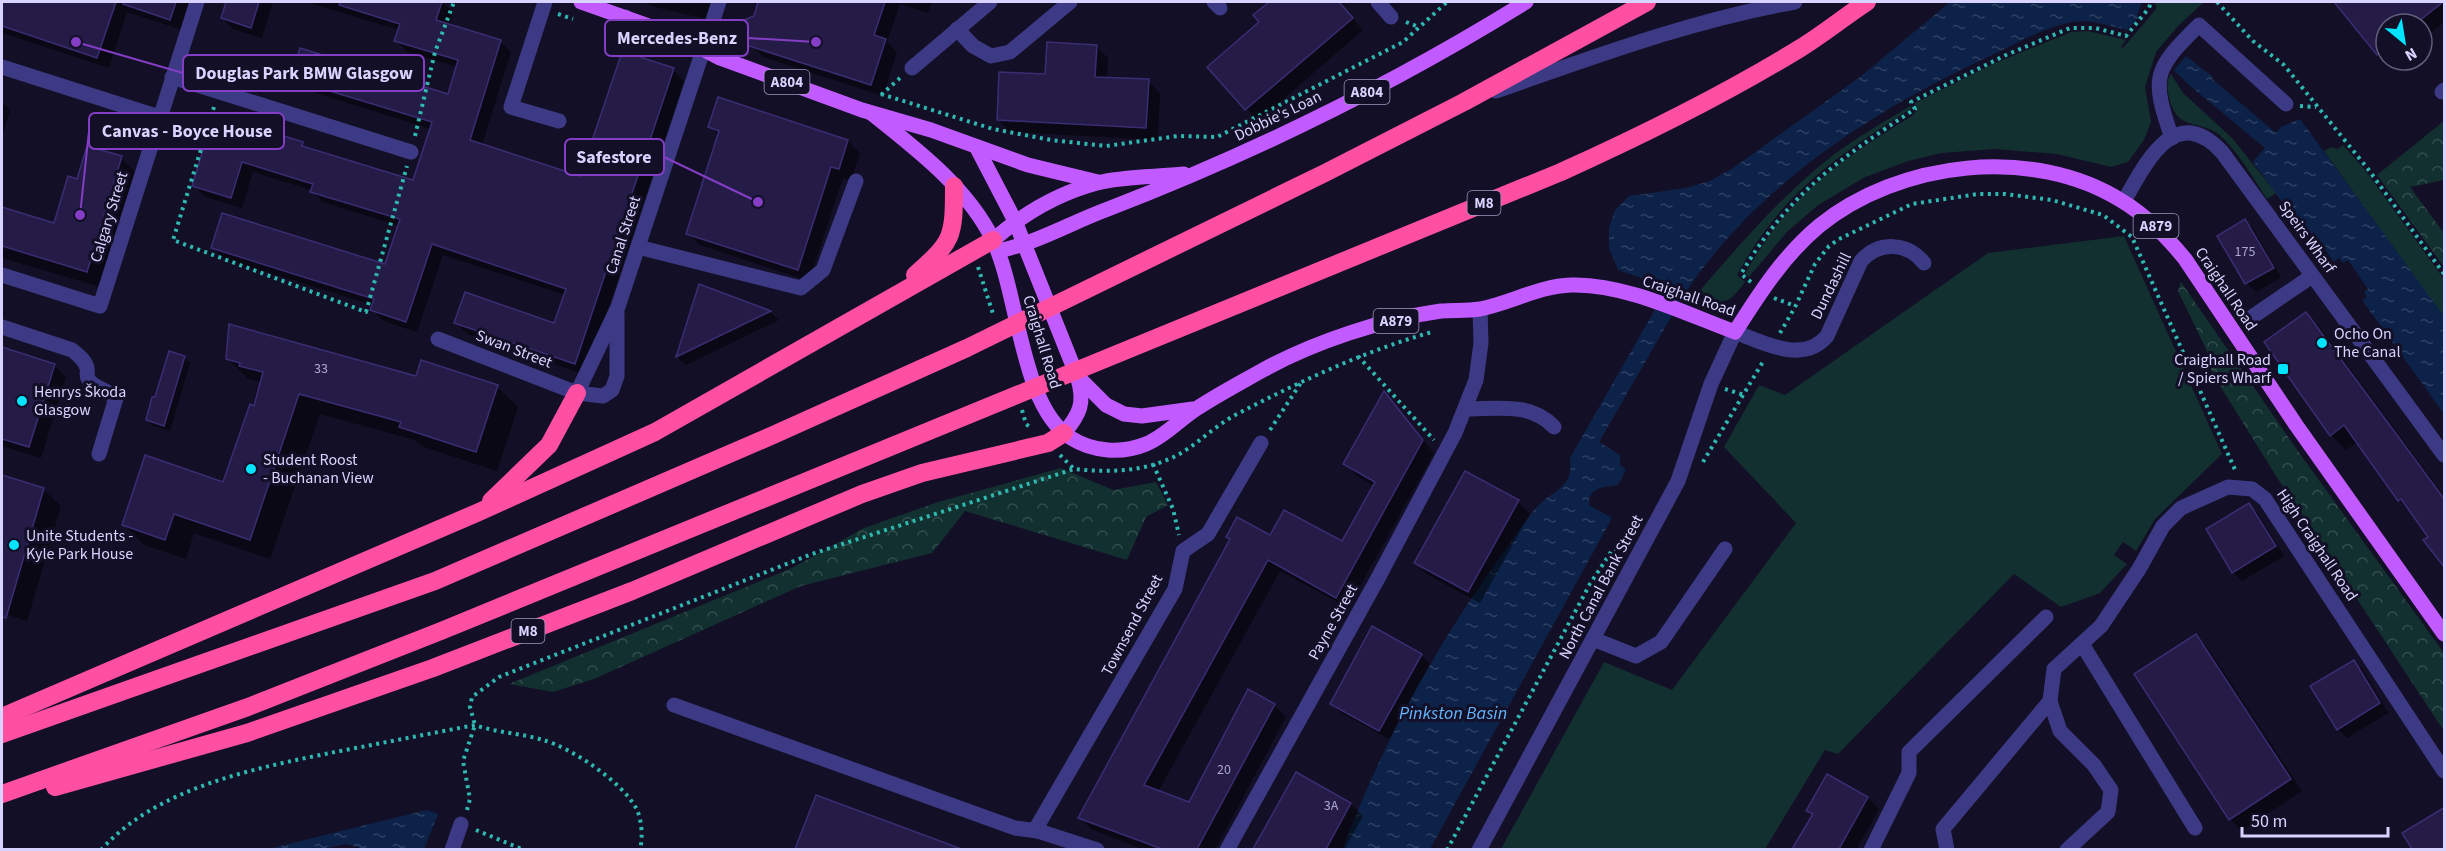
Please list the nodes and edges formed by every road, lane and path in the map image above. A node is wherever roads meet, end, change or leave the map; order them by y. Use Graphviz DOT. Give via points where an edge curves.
graph roads {
  1 [pos="197,2"];
  2 [pos="454,2"];
  3 [pos="545,2"];
  4 [pos="581,2"];
  5 [pos="718,2"];
  6 [pos="990,2"];
  7 [pos="1070,2"];
  8 [pos="1378,2"];
  9 [pos="1447,2"];
  10 [pos="1526,2"];
  11 [pos="1647,2"];
  12 [pos="1795,2"];
  13 [pos="1867,2"];
  14 [pos="2151,2"];
  15 [pos="2217,2"];
  16 [pos="626,17"];
  17 [pos="1391,17"];
  18 [pos="957,29"];
  19 [pos="616,49"];
  20 [pos="703,49"];
  21 [pos="2,67"];
  22 [pos="912,68"];
  23 [pos="172,77"];
  24 [pos="219,91"];
  25 [pos="881,94"];
  26 [pos="1464,102"];
  27 [pos="2286,104"];
  28 [pos="867,112"];
  29 [pos="159,117"];
  30 [pos="559,121"];
  31 [pos="2172,138"];
  32 [pos="977,148"];
  33 [pos="411,152"];
  34 [pos="1202,172"];
  35 [pos="856,181"];
  36 [pos="1098,182"];
  37 [pos="954,186"];
  38 [pos="2124,201"];
  39 [pos="1015,221"];
  40 [pos="995,245"];
  41 [pos="1025,245"];
  42 [pos="638,247"];
  43 [pos="1924,263"];
  44 [pos="2,274"];
  45 [pos="2445,274"];
  46 [pos="2312,276"];
  47 [pos="1762,291"];
  48 [pos="889,298"];
  49 [pos="618,307"];
  50 [pos="1796,307"];
  51 [pos="1480,309"];
  52 [pos="2252,316"];
  53 [pos="2,327"];
  54 [pos="1441,329"];
  55 [pos="1735,332"];
  56 [pos="438,339"];
  57 [pos="1358,356"];
  58 [pos="1077,376"];
  59 [pos="1302,381"];
  60 [pos="577,393"];
  61 [pos="1196,409"];
  62 [pos="1466,409"];
  63 [pos="1554,427"];
  64 [pos="1064,433"];
  65 [pos="1261,443"];
  66 [pos="1445,452"];
  67 [pos="99,454"];
  68 [pos="2445,455"];
  69 [pos="1153,466"];
  70 [pos="2243,486"];
  71 [pos="479,512"];
  72 [pos="1725,549"];
  73 [pos="1641,550"];
  74 [pos="1183,551"];
  75 [pos="2046,617"];
  76 [pos="2445,634"];
  77 [pos="1593,639"];
  78 [pos="2082,644"];
  79 [pos="2050,700"];
  80 [pos="674,705"];
  81 [pos="2,717"];
  82 [pos="475,725"];
  83 [pos="2,734"];
  84 [pos="2445,771"];
  85 [pos="469,792"];
  86 [pos="2,794"];
  87 [pos="2,802"];
  88 [pos="460,824"];
  89 [pos="2195,828"];
  90 [pos="1037,830"];
  91 [pos="101,849"];
  92 [pos="452,849"];
  93 [pos="524,849"];
  94 [pos="640,849"];
  95 [pos="1097,849"];
  96 [pos="1227,849"];
  97 [pos="1447,849"];
  98 [pos="1479,849"];
  99 [pos="1871,849"];
  100 [pos="1947,849"];
  101 [pos="2067,849"];
  1 -- 23 [label="street, Calgary Street"];
  2 -- 33 [label="path" via="435,52"];
  3 -- 30 [label="street" via="511,107"];
  4 -- 16 [label="main road, Dobbie's Loan / A804"];
  5 -- 20 [label="street, Canal Street"];
  6 -- 18 [label="street"];
  7 -- 18 [label="street" via="1010,52 991,56 973,46"];
  8 -- 17 [label="street"];
  9 -- 25 [label="path" via="1403,42 1217,137 1178,136 1106,146 1051,140 993,129"];
  10 -- 34 [label="main road, Dobbie's Loan / A804" via="1357,97"];
  11 -- 26 [label="highway"];
  12 -- 26 [label="street" via="1688,26"];
  13 -- 86 [label="highway, M8" via="1739,84 1561,172 441,631 291,690"];
  14 -- 47 [label="path" via="2126,36 2095,28 2070,28 1911,102 1915,109 1839,161 1795,199 1763,239 1741,274"];
  15 -- 45 [label="path" via="2253,41 2284,65 2368,169"];
  16 -- 19 [label="street"];
  16 -- 20 [label="main road, Dobbie's Loan / A804"];
  18 -- 22 [label="street"];
  20 -- 28 [label="main road, Dobbie's Loan / A804"];
  20 -- 42 [label="street, Canal Street"];
  21 -- 29 [label="street"];
  22 -- 25 [label="path"];
  23 -- 24 [label="street"];
  23 -- 29 [label="street, Calgary Street"];
  24 -- 33 [label="street"];
  24 -- 33 [label="path" via="172,240 366,312"];
  25 -- 28 [label="path"];
  26 -- 83 [label="highway" via="1111,279 771,436 435,581"];
  27 -- 31 [label="street" via="2199,25 2168,58 2158,78 2159,97"];
  28 -- 32 [label="main road, Dobbie's Loan / A804"];
  28 -- 37 [label="main road, Dobbie's Loan / A804" via="918,150"];
  29 -- 44 [label="street, Calgary Street" via="100,306"];
  31 -- 38 [label="street" via="2153,152"];
  31 -- 46 [label="street, Speirs Wharf" via="2209,138"];
  32 -- 36 [label="main road, Dobbie's Loan / A804"];
  32 -- 39 [label="main road, A879"];
  34 -- 36 [label="main road, Dobbie's Loan / A804"];
  34 -- 41 [label="main road, Dobbie's Loan / A804"];
  35 -- 42 [label="street" via="823,270 801,288"];
  36 -- 39 [label="main road, Dobbie's Loan / A804"];
  37 -- 40 [label="main road, Dobbie's Loan / A804"];
  37 -- 48 [label="highway" via="949,240 941,252"];
  38 -- 47 [label="main road, Craighall Road / A879" via="2085,183 2040,172 1978,167 1904,180 1871,194 1821,225"];
  38 -- 76 [label="main road, Craighall Road / A879" via="2156,227 2185,259 2296,425"];
  39 -- 40 [label="main road, Dobbie's Loan / A804"];
  39 -- 41 [label="main road, A879"];
  40 -- 41 [label="main road, Dobbie's Loan / A804"];
  40 -- 48 [label="highway"];
  40 -- 64 [label="main road, Craighall Road / A879" via="1038,396"];
  41 -- 58 [label="main road, Craighall Road / A879"];
  42 -- 49 [label="street, Canal Street"];
  43 -- 55 [label="street, Dundashill" via="1913,251 1902,247 1878,248 1868,253 1827,336 1819,344 1788,351"];
  46 -- 52 [label="street"];
  46 -- 68 [label="street, Speirs Wharf"];
  47 -- 55 [label="main road, Craighall Road / A879"];
  48 -- 71 [label="highway" via="655,432"];
  49 -- 60 [label="street, Canal Street"];
  49 -- 60 [label="street, Swan Street" via="612,390 603,396"];
  50 -- 70 [label="path" via="1815,264 1829,246 1912,204 1952,196 2005,194 2052,200 2103,215 2132,237"];
  51 -- 55 [label="main road, Craighall Road / A879" via="1558,285 1588,285 1611,289"];
  51 -- 61 [label="main road, Craighall Road / A879" via="1404,319 1330,341 1266,368"];
  51 -- 62 [label="street, Payne Street" via="1479,364"];
  53 -- 67 [label="street" via="72,350 87,366 88,379 116,398"];
  54 -- 57 [label="path"];
  55 -- 73 [label="street, North Canal Bank Street" via="1678,481"];
  56 -- 60 [label="street, Swan Street"];
  57 -- 59 [label="path"];
  57 -- 66 [label="path"];
  58 -- 61 [label="main road, Craighall Road / A879" via="1106,405 1125,414 1142,416"];
  58 -- 64 [label="main road" via="1082,401"];
  59 -- 65 [label="path"];
  59 -- 69 [label="path" via="1232,416 1188,449"];
  60 -- 71 [label="highway" via="549,445"];
  61 -- 64 [label="main road, Craighall Road / A879" via="1148,443 1127,449 1092,447"];
  62 -- 63 [label="street" via="1516,408 1537,412"];
  62 -- 66 [label="street, Payne Street"];
  64 -- 87 [label="highway, M8" via="1048,443 922,473 862,494 433,668 248,733"];
  65 -- 74 [label="street" via="1208,534"];
  66 -- 96 [label="street, Payne Street"];
  69 -- 74 [label="path" via="1173,509"];
  69 -- 82 [label="path" via="1115,472 1074,469 813,554 499,677 472,697 470,707"];
  70 -- 78 [label="street" via="2218,491 2171,516 2113,610"];
  70 -- 84 [label="street, High Craighall Road" via="2265,499"];
  71 -- 81 [label="highway"];
  72 -- 77 [label="street" via="1661,642 1636,656"];
  73 -- 77 [label="street, North Canal Bank Street"];
  73 -- 97 [label="path" via="1613,549 1590,584"];
  74 -- 90 [label="street, Townsend Street" via="1175,589"];
  75 -- 99 [label="street" via="1909,752 1909,773"];
  77 -- 98 [label="street, North Canal Bank Street"];
  78 -- 79 [label="street" via="2054,669"];
  78 -- 89 [label="street"];
  79 -- 100 [label="street" via="1943,829"];
  79 -- 101 [label="street" via="2060,731 2094,765 2111,790 2108,812"];
  80 -- 90 [label="street" via="1015,828"];
  82 -- 85 [label="path" via="463,760"];
  82 -- 91 [label="path" via="281,763 223,779 161,803 113,836"];
  82 -- 94 [label="path" via="545,740 572,753 618,785 637,809"];
  88 -- 92 [label="street"];
  88 -- 93 [label="path"];
  90 -- 95 [label="street"];
}
